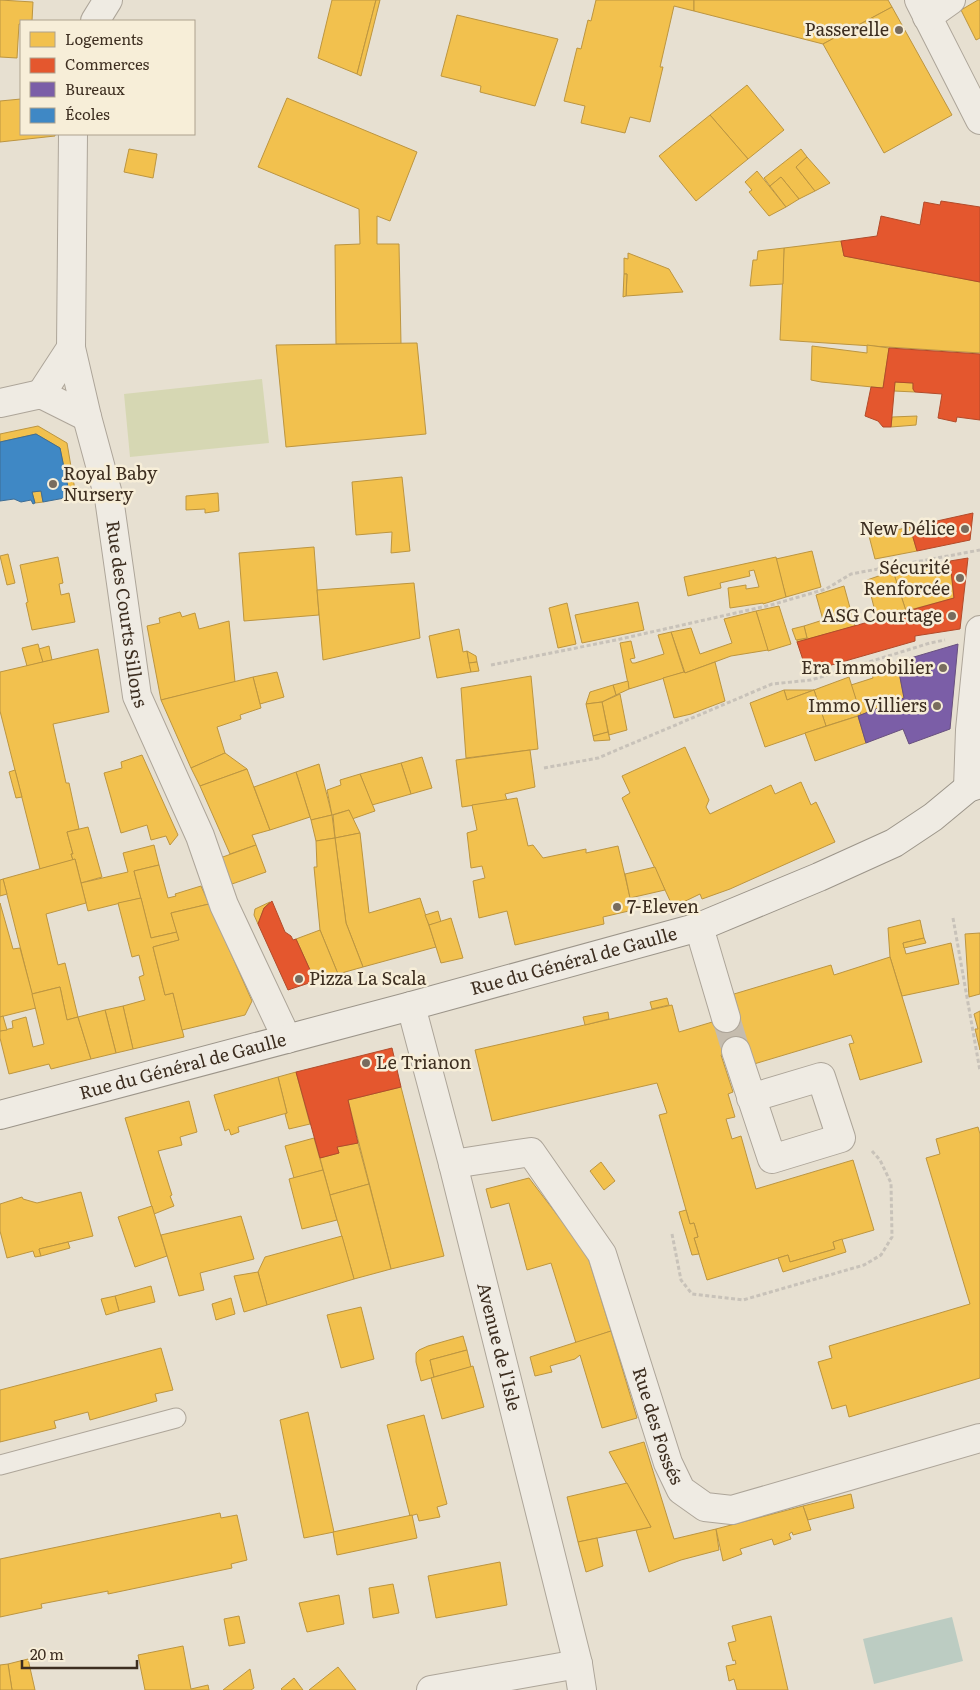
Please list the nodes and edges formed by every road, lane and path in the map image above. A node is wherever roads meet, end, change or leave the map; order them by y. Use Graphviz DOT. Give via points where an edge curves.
graph roads {
  1 [pos="108,0"];
  2 [pos="951,0"];
  3 [pos="923,8"];
  4 [pos="96,20"];
  5 [pos="980,120"];
  6 [pos="73,135"];
  7 [pos="71,348"];
  8 [pos="41,394"];
  9 [pos="0,403"];
  10 [pos="87,417"];
  11 [pos="980,550"];
  12 [pos="980,632"];
  13 [pos="491,665"];
  14 [pos="544,768"];
  15 [pos="974,786"];
  16 [pos="953,918"];
  17 [pos="699,927"];
  18 [pos="411,1006"];
  19 [pos="726,1018"];
  20 [pos="288,1039"];
  21 [pos="736,1051"];
  22 [pos="980,1070"];
  23 [pos="751,1098"];
  24 [pos="0,1115"];
  25 [pos="841,1138"];
  26 [pos="453,1164"];
  27 [pos="672,1234"];
  28 [pos="176,1418"];
  29 [pos="980,1438"];
  30 [pos="0,1464"];
  31 [pos="578,1664"];
  32 [pos="431,1690"];
  33 [pos="582,1690"];
  1 -- 4 [label="street"];
  2 -- 3 [label="street"];
  3 -- 5 [label="street"];
  6 -- 7 [label="street, Rue des Courts Sillons"];
  7 -- 8 [label="street"];
  7 -- 10 [label="street, Rue des Courts Sillons"];
  8 -- 9 [label="street"];
  8 -- 10 [label="street"];
  10 -- 20 [label="street, Rue des Courts Sillons" via="109,498 137,696 200,836 224,905"];
  11 -- 13 [label="path" via="851,574 826,589 771,605"];
  12 -- 14 [label="path" via="930,643 811,680 772,684 598,758"];
  12 -- 15 [label="street, Rue du Général de Gaulle" via="970,730"];
  15 -- 17 [label="street, Rue du Général de Gaulle" via="894,843"];
  16 -- 22 [label="path"];
  17 -- 18 [label="street, Rue du Général de Gaulle"];
  17 -- 19 [label="street"];
  18 -- 20 [label="street, Rue du Général de Gaulle"];
  18 -- 26 [label="street, Avenue de l'Isle"];
  20 -- 24 [label="street, Rue du Général de Gaulle"];
  21 -- 23 [label="street"];
  23 -- 25 [label="street" via="772,1159"];
  23 -- 25 [label="street" via="821,1076"];
  25 -- 27 [label="path" via="865,1144 880,1160 891,1184 892,1237 881,1254 864,1265 743,1300 692,1294 681,1280"];
  26 -- 29 [label="street, Rue des Fossés" via="531,1152 602,1254 668,1463 682,1490 705,1507 732,1510"];
  26 -- 31 [label="street, Avenue de l'Isle"];
  28 -- 30 [label="lane"];
  31 -- 32 [label="street"];
  31 -- 33 [label="street, Avenue de l'Isle"];
}
